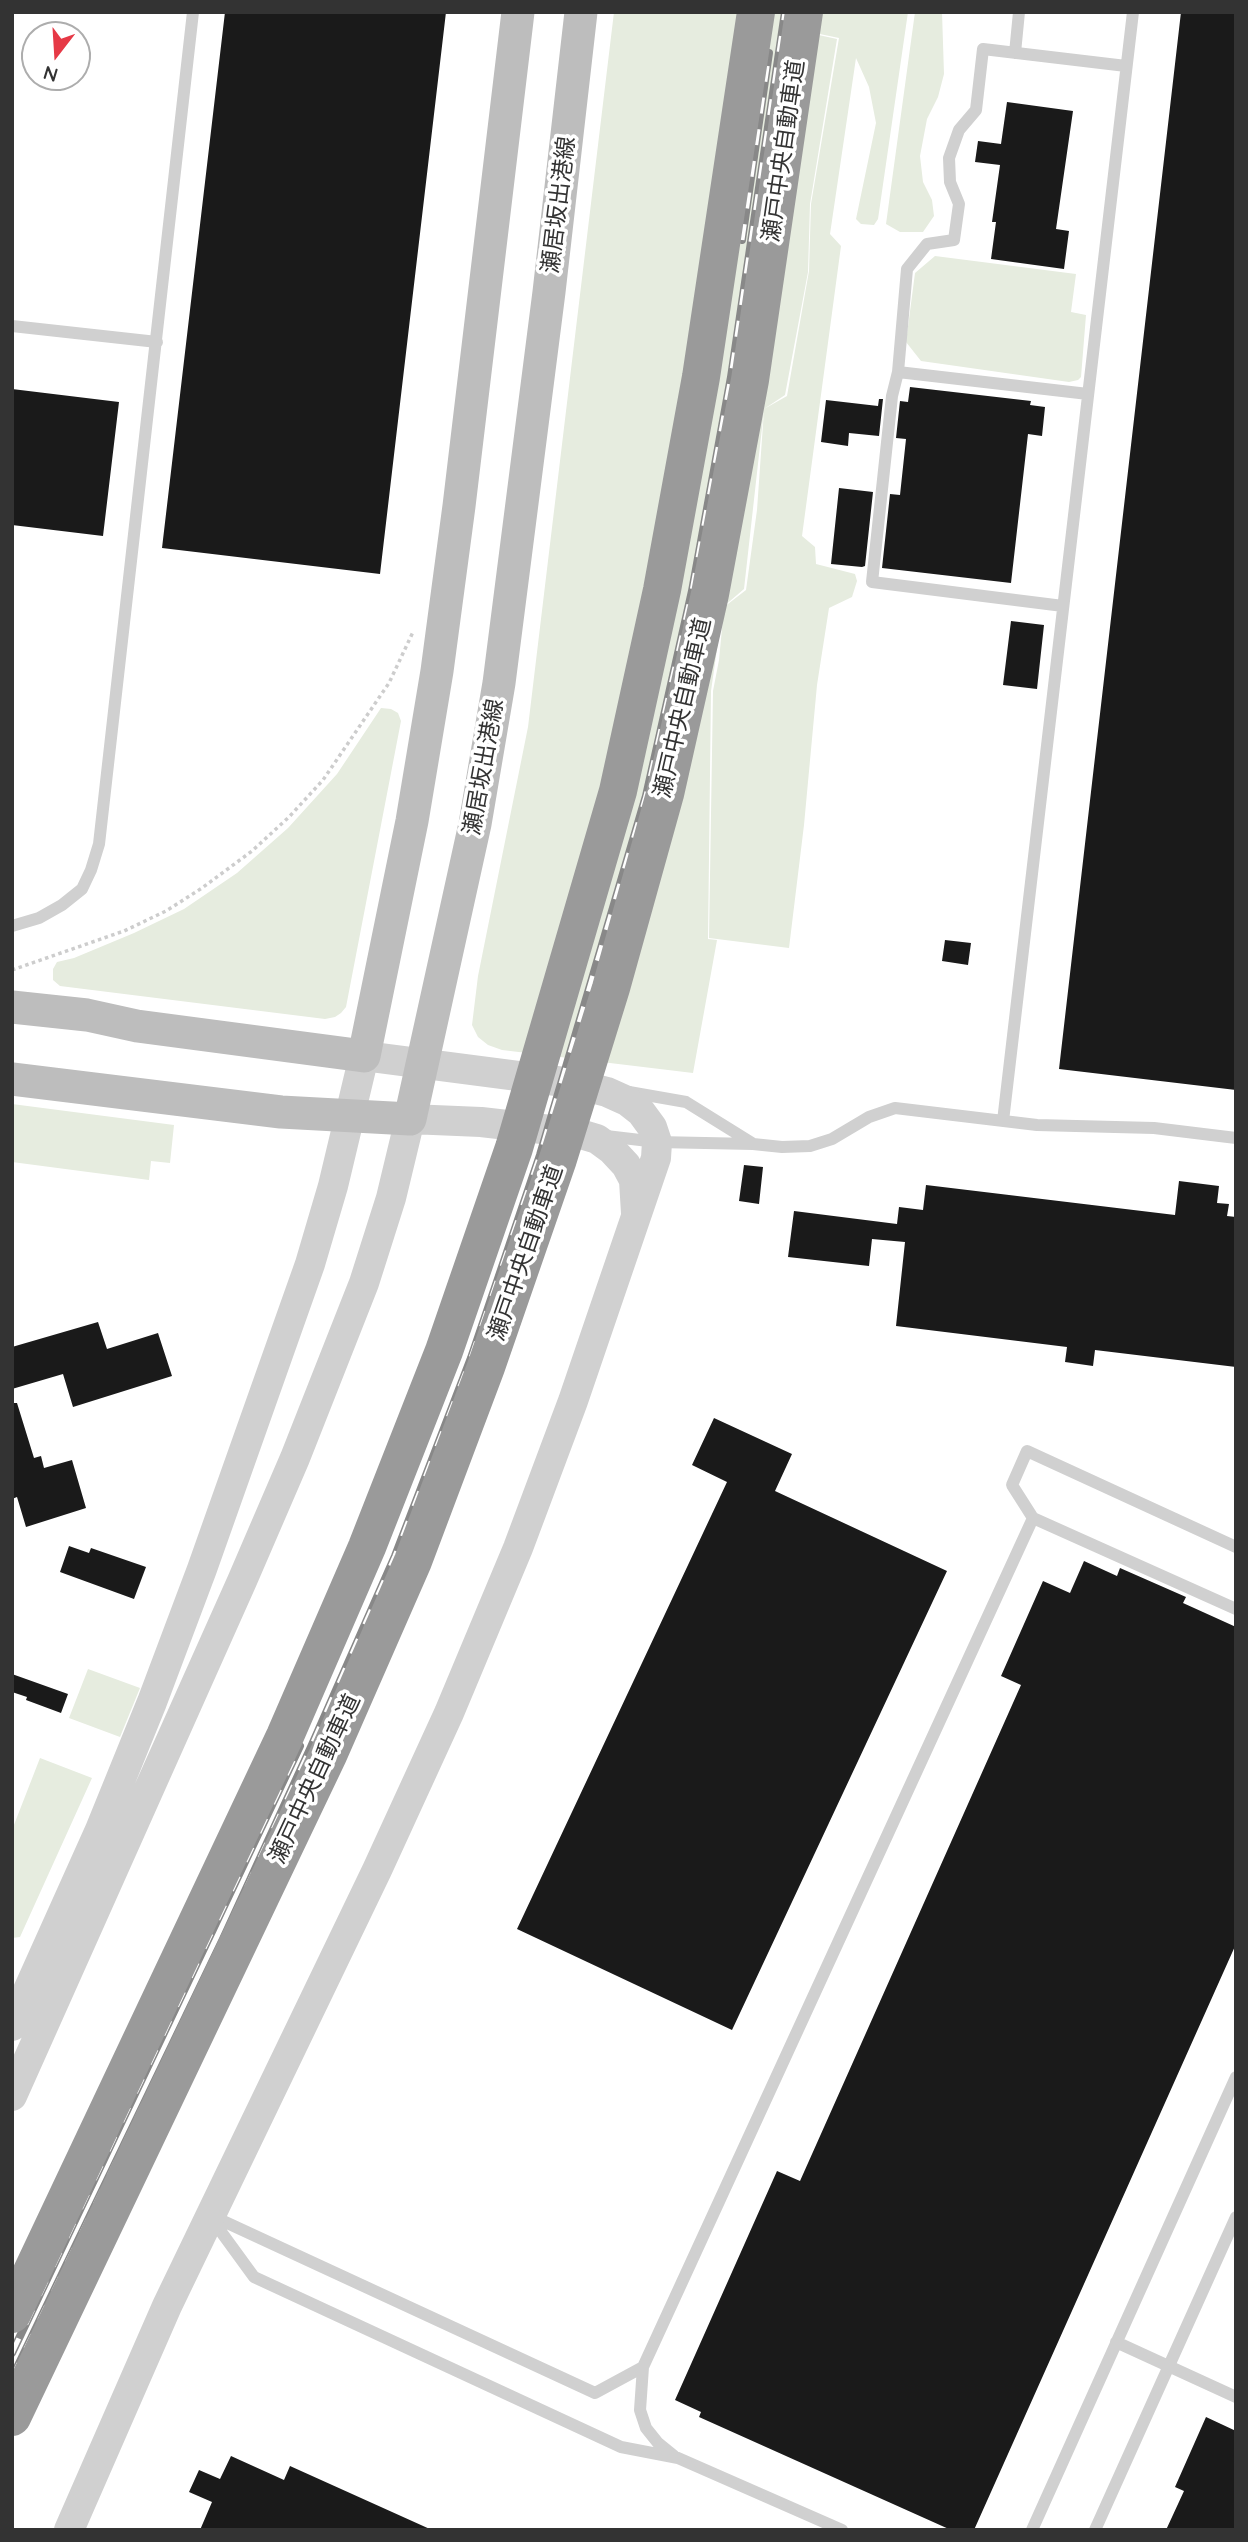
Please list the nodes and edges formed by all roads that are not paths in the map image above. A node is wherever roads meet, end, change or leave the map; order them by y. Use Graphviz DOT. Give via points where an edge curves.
graph roads {
  1 [pos="194,12"];
  2 [pos="518,12"];
  3 [pos="581,12"];
  4 [pos="756,12"];
  5 [pos="804,12"];
  6 [pos="1019,12"];
  7 [pos="1133,12"];
  8 [pos="1015,53"];
  9 [pos="1126,66"];
  10 [pos="12,326"];
  11 [pos="157,342"];
  12 [pos="898,372"];
  13 [pos="1088,394"];
  14 [pos="1063,606"];
  15 [pos="12,926"];
  16 [pos="12,1007"];
  17 [pos="364,1056"];
  18 [pos="423,1064"];
  19 [pos="12,1079"];
  20 [pos="572,1083"];
  21 [pos="350,1116"];
  22 [pos="410,1119"];
  23 [pos="1003,1121"];
  24 [pos="577,1133"];
  25 [pos="1236,1138"];
  26 [pos="657,1142"];
  27 [pos="753,1143"];
  28 [pos="635,1220"];
  29 [pos="1033,1518"];
  30 [pos="1236,1546"];
  31 [pos="1236,1609"];
  32 [pos="12,2026"];
  33 [pos="1236,2077"];
  34 [pos="12,2096"];
  35 [pos="209,2215"];
  36 [pos="1236,2217"];
  37 [pos="12,2314"];
  38 [pos="1116,2342"];
  39 [pos="1169,2366"];
  40 [pos="643,2367"];
  41 [pos="1236,2397"];
  42 [pos="12,2417"];
  43 [pos="678,2458"];
  44 [pos="69,2530"];
  45 [pos="842,2530"];
  46 [pos="1032,2530"];
  47 [pos="1095,2530"];
  1 -- 11 [label="lane"];
  2 -- 17 [label="main road" via="437,671"];
  3 -- 18 [label="main road, 瀬居坂出港線" via="499,683 475,824"];
  4 -- 37 [label="highway, 瀬戸中央自動車道, bridge" via="701,377 662,590 618,791 514,1148 444,1351 367,1547 280,1748"];
  5 -- 42 [label="highway, 瀬戸中央自動車道, bridge" via="750,380 710,594 665,794 558,1159 413,1561 316,1779"];
  6 -- 8 [label="lane"];
  7 -- 9 [label="lane"];
  8 -- 9 [label="lane"];
  8 -- 12 [label="lane" via="983,49 976,110 959,130 949,158 950,182 959,204 954,240 927,244 907,269"];
  9 -- 13 [label="lane"];
  10 -- 11 [label="lane"];
  11 -- 15 [label="lane" via="99,844 82,889 39,918"];
  12 -- 13 [label="lane"];
  12 -- 14 [label="lane" via="872,582"];
  13 -- 14 [label="lane"];
  14 -- 23 [label="lane"];
  16 -- 17 [label="main road"];
  17 -- 18 [label="street"];
  17 -- 21 [label="street"];
  18 -- 20 [label="street"];
  18 -- 22 [label="main road, 瀬居坂出港線"];
  19 -- 21 [label="main road" via="281,1112"];
  20 -- 26 [label="street" via="627,1101 652,1127"];
  20 -- 27 [label="lane" via="686,1102"];
  21 -- 22 [label="main road"];
  21 -- 32 [label="street" via="310,1264 198,1581 100,1830"];
  22 -- 24 [label="street"];
  22 -- 34 [label="street" via="363,1283 299,1446"];
  23 -- 25 [label="lane" via="1154,1128"];
  23 -- 27 [label="lane" via="895,1108 810,1146"];
  24 -- 26 [label="lane"];
  24 -- 28 [label="street" via="597,1139 625,1165 634,1180"];
  26 -- 27 [label="lane"];
  26 -- 28 [label="street"];
  28 -- 35 [label="street" via="546,1475 449,1713"];
  29 -- 30 [label="lane" via="1012,1485 1027,1451"];
  29 -- 31 [label="lane"];
  29 -- 40 [label="lane"];
  33 -- 38 [label="lane"];
  35 -- 40 [label="lane" via="595,2393"];
  35 -- 43 [label="lane" via="254,2277 621,2447"];
  35 -- 44 [label="street"];
  36 -- 39 [label="lane"];
  38 -- 39 [label="lane"];
  38 -- 46 [label="lane"];
  39 -- 41 [label="lane"];
  39 -- 47 [label="lane"];
  40 -- 43 [label="lane" via="640,2410 646,2428"];
  43 -- 45 [label="lane"];
}
